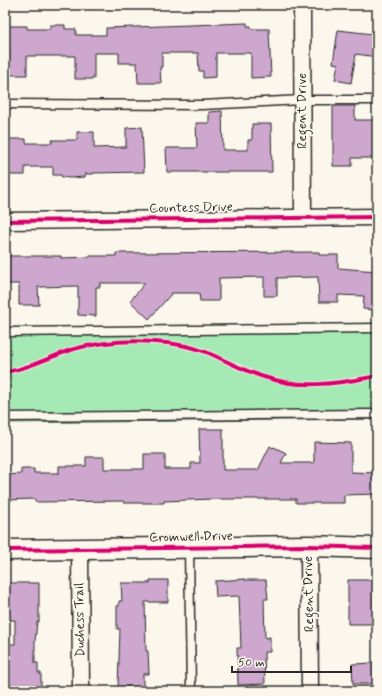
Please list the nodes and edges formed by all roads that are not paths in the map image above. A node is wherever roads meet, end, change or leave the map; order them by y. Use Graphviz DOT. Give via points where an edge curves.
graph roads {
  1 [pos="302,5"];
  2 [pos="302,100"];
  3 [pos="377,100"];
  4 [pos="5,104"];
  5 [pos="303,217"];
  6 [pos="377,217"];
  7 [pos="5,221"];
  8 [pos="377,328"];
  9 [pos="5,332"];
  10 [pos="377,414"];
  11 [pos="5,417"];
  12 [pos="309,546"];
  13 [pos="189,547"];
  14 [pos="377,548"];
  15 [pos="80,549"];
  16 [pos="5,550"];
  17 [pos="81,691"];
  18 [pos="191,691"];
  19 [pos="310,691"];
  1 -- 2 [label="street, Regent Drive"];
  2 -- 3 [label="lane"];
  2 -- 4 [label="lane" via="202,105"];
  2 -- 5 [label="street, Regent Drive"];
  5 -- 6 [label="street, Countess Drive"];
  5 -- 7 [label="street, Countess Drive"];
  8 -- 9 [label="lane"];
  10 -- 11 [label="lane"];
  12 -- 13 [label="street, Cromwell Drive"];
  12 -- 14 [label="street, Cromwell Drive"];
  12 -- 19 [label="street, Regent Drive"];
  13 -- 15 [label="street, Cromwell Drive"];
  13 -- 18 [label="lane"];
  15 -- 16 [label="street, Cromwell Drive"];
  15 -- 17 [label="street, Duchess Trail"];
}
